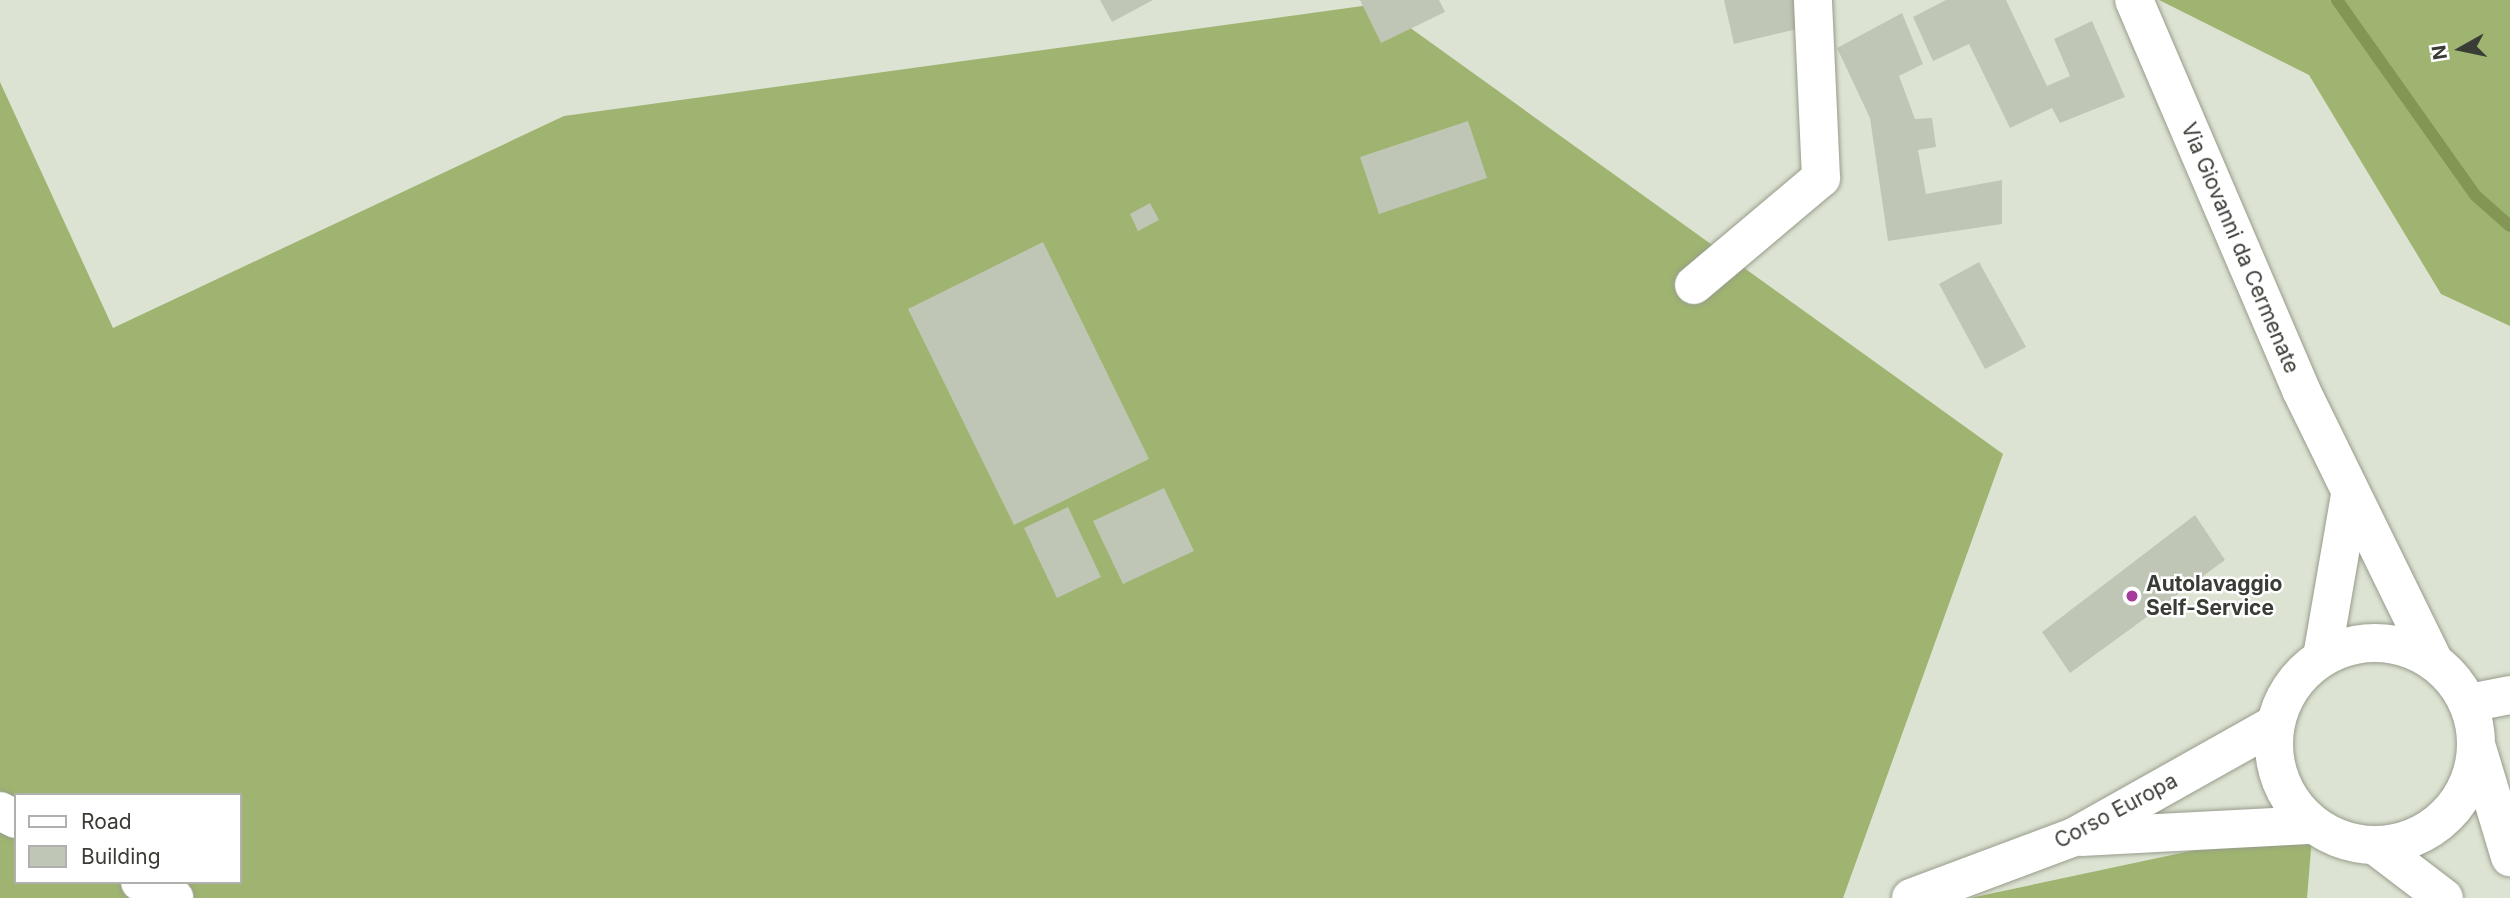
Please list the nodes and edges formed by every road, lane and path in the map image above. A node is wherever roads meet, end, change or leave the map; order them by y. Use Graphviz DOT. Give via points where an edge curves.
graph roads {
  1 [pos="1813,0"];
  2 [pos="2134,0"];
  3 [pos="1694,285"];
  4 [pos="2350,495"];
  5 [pos="2322,657"];
  6 [pos="2433,660"];
  7 [pos="2510,695"];
  8 [pos="2469,704"];
  9 [pos="2275,724"];
  10 [pos="2478,751"];
  11 [pos="2313,825"];
  12 [pos="2074,837"];
  13 [pos="2376,846"];
  14 [pos="2510,857"];
  15 [pos="144,884"];
  16 [pos="174,898"];
  17 [pos="1911,898"];
  18 [pos="2444,898"];
  1 -- 3 [label="main road" via="1821,178"];
  2 -- 4 [label="main road, Via Giovanni da Cermenate"];
  4 -- 5 [label="main road"];
  4 -- 6 [label="main road, Via Giovanni da Cermenate"];
  5 -- 6 [label="main road" via="2342,647 2377,641 2402,645"];
  5 -- 9 [label="main road" via="2299,676"];
  6 -- 8 [label="main road" via="2450,674"];
  7 -- 8 [label="main road"];
  8 -- 10 [label="main road"];
  9 -- 11 [label="main road" via="2277,769 2291,802"];
  9 -- 12 [label="main road, Corso Europa"];
  10 -- 13 [label="main road" via="2466,792 2433,829 2411,840"];
  10 -- 14 [label="main road"];
  11 -- 12 [label="main road"];
  11 -- 13 [label="main road" via="2345,842"];
  12 -- 17 [label="main road, Corso Europa"];
  13 -- 18 [label="main road"];
  15 -- 16 [label="main road"];
}
